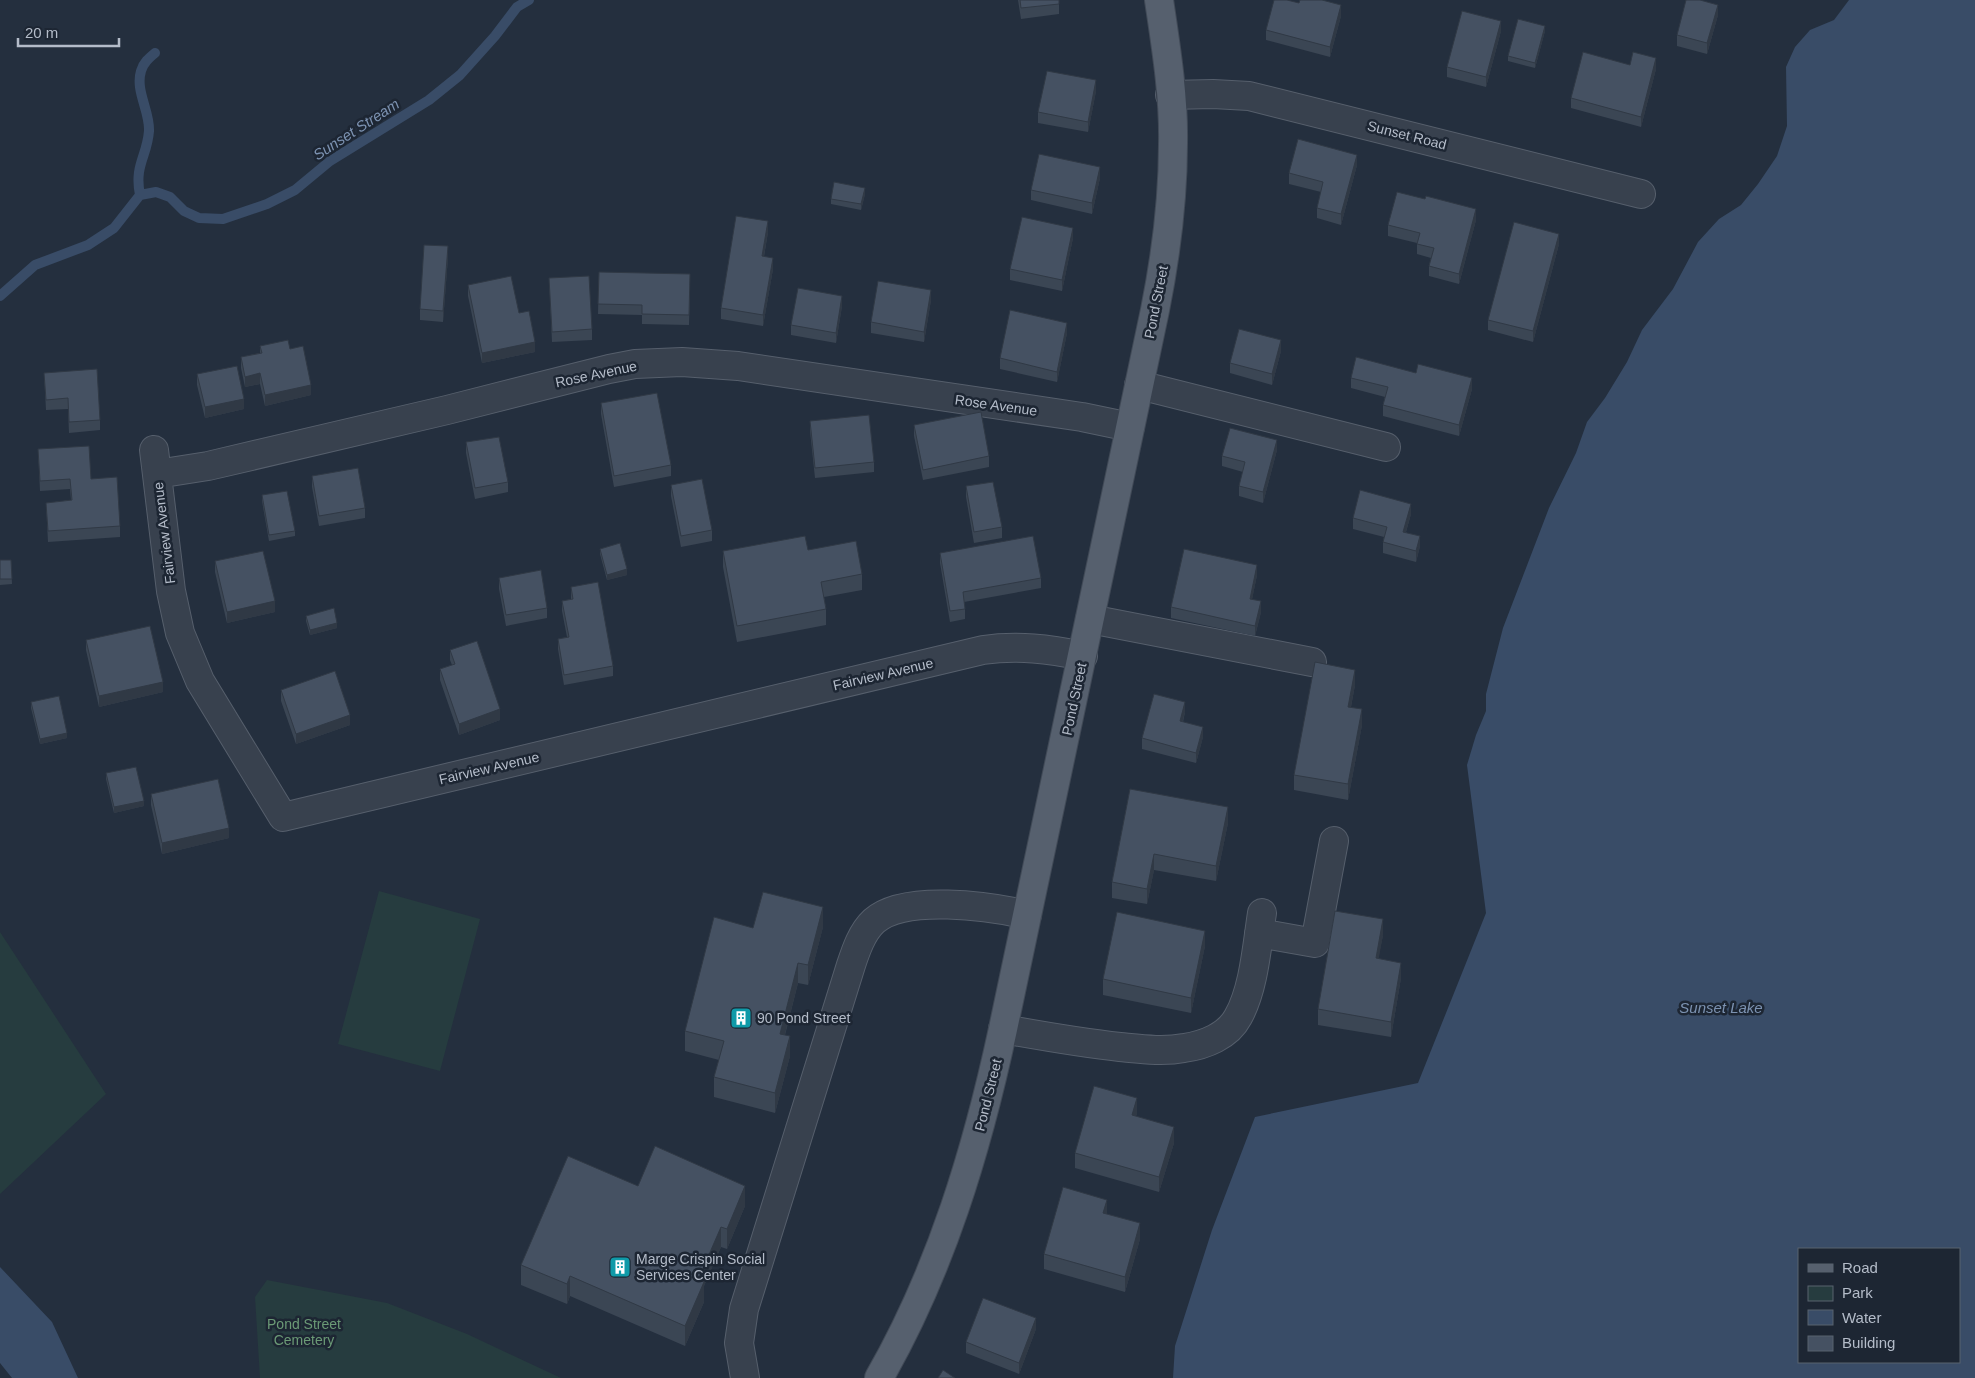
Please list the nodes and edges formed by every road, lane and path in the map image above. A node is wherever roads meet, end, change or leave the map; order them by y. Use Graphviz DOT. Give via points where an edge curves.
graph roads {
  1 [pos="1159,0"];
  2 [pos="1170,95"];
  3 [pos="1641,194"];
  4 [pos="1139,385"];
  5 [pos="1130,427"];
  6 [pos="1386,447"];
  7 [pos="155,462"];
  8 [pos="1090,620"];
  9 [pos="1083,656"];
  10 [pos="1312,662"];
  11 [pos="1334,841"];
  12 [pos="1027,915"];
  13 [pos="1003,1029"];
  14 [pos="745,1378"];
  15 [pos="879,1378"];
  1 -- 2 [label="main road, Pond Street"];
  2 -- 3 [label="street, Sunset Road" via="1249,96"];
  2 -- 4 [label="main road, Pond Street" via="1173,142 1168,230"];
  4 -- 5 [label="main road, Pond Street"];
  4 -- 6 [label="street"];
  5 -- 7 [label="street, Rose Avenue" via="1082,417 738,366 682,362 609,369 438,413 208,466"];
  5 -- 8 [label="main road, Pond Street"];
  7 -- 9 [label="street, Fairview Avenue" via="171,591 180,633 200,681 283,818 983,650 1019,646"];
  8 -- 9 [label="main road, Pond Street"];
  8 -- 10 [label="street"];
  9 -- 12 [label="main road, Pond Street"];
  11 -- 13 [label="street" via="1314,943 1260,923 1249,988 1230,1029 1202,1044 1166,1050 1053,1038"];
  12 -- 13 [label="main road, Pond Street"];
  12 -- 14 [label="street" via="983,906 910,906 884,914 864,933 851,965 744,1309 739,1342"];
  13 -- 15 [label="main road, Pond Street" via="981,1123 941,1245"];
}
